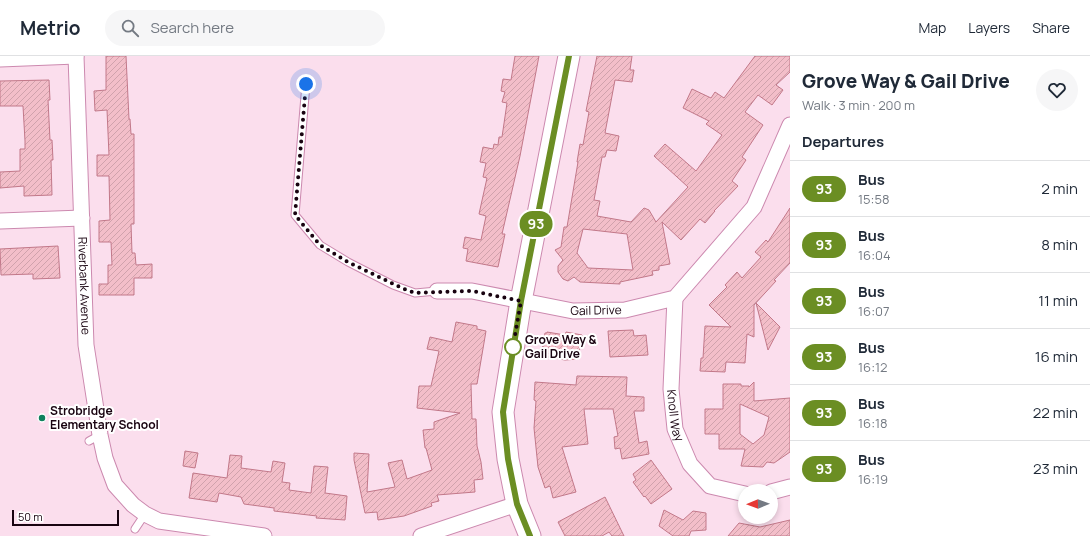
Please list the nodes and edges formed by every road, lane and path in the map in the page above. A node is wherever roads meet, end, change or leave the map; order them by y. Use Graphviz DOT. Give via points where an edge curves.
graph roads {
  1 [pos="76,56"];
  2 [pos="569,56"];
  3 [pos="0,58"];
  4 [pos="306,84"];
  5 [pos="790,125"];
  6 [pos="82,218"];
  7 [pos="0,221"];
  8 [pos="437,291"];
  9 [pos="675,298"];
  10 [pos="521,301"];
  11 [pos="790,487"];
  12 [pos="778,490"];
  13 [pos="738,492"];
  14 [pos="517,504"];
  15 [pos="139,509"];
  16 [pos="135,529"];
  17 [pos="426,535"];
  18 [pos="264,536"];
  19 [pos="530,536"];
  1 -- 3 [label="street"];
  1 -- 6 [label="street, Riverbank Avenue"];
  2 -- 10 [label="main road"];
  4 -- 8 [label="lane, Gail Drive" via="295,215 320,245 348,262 415,293"];
  5 -- 9 [label="street" via="754,207"];
  6 -- 7 [label="street"];
  6 -- 15 [label="street, Riverbank Avenue" via="86,345 94,438 115,485"];
  8 -- 10 [label="street, Gail Drive" via="472,291"];
  9 -- 10 [label="street, Gail Drive" via="625,310 573,311"];
  9 -- 13 [label="street, Knoll Way" via="672,389 675,429 690,464 710,486"];
  10 -- 14 [label="main road" via="503,412 508,459"];
  11 -- 12 [label="street"];
  14 -- 17 [label="street"];
  14 -- 19 [label="main road"];
  15 -- 16 [label="lane"];
  15 -- 18 [label="street" via="159,521"];
}
